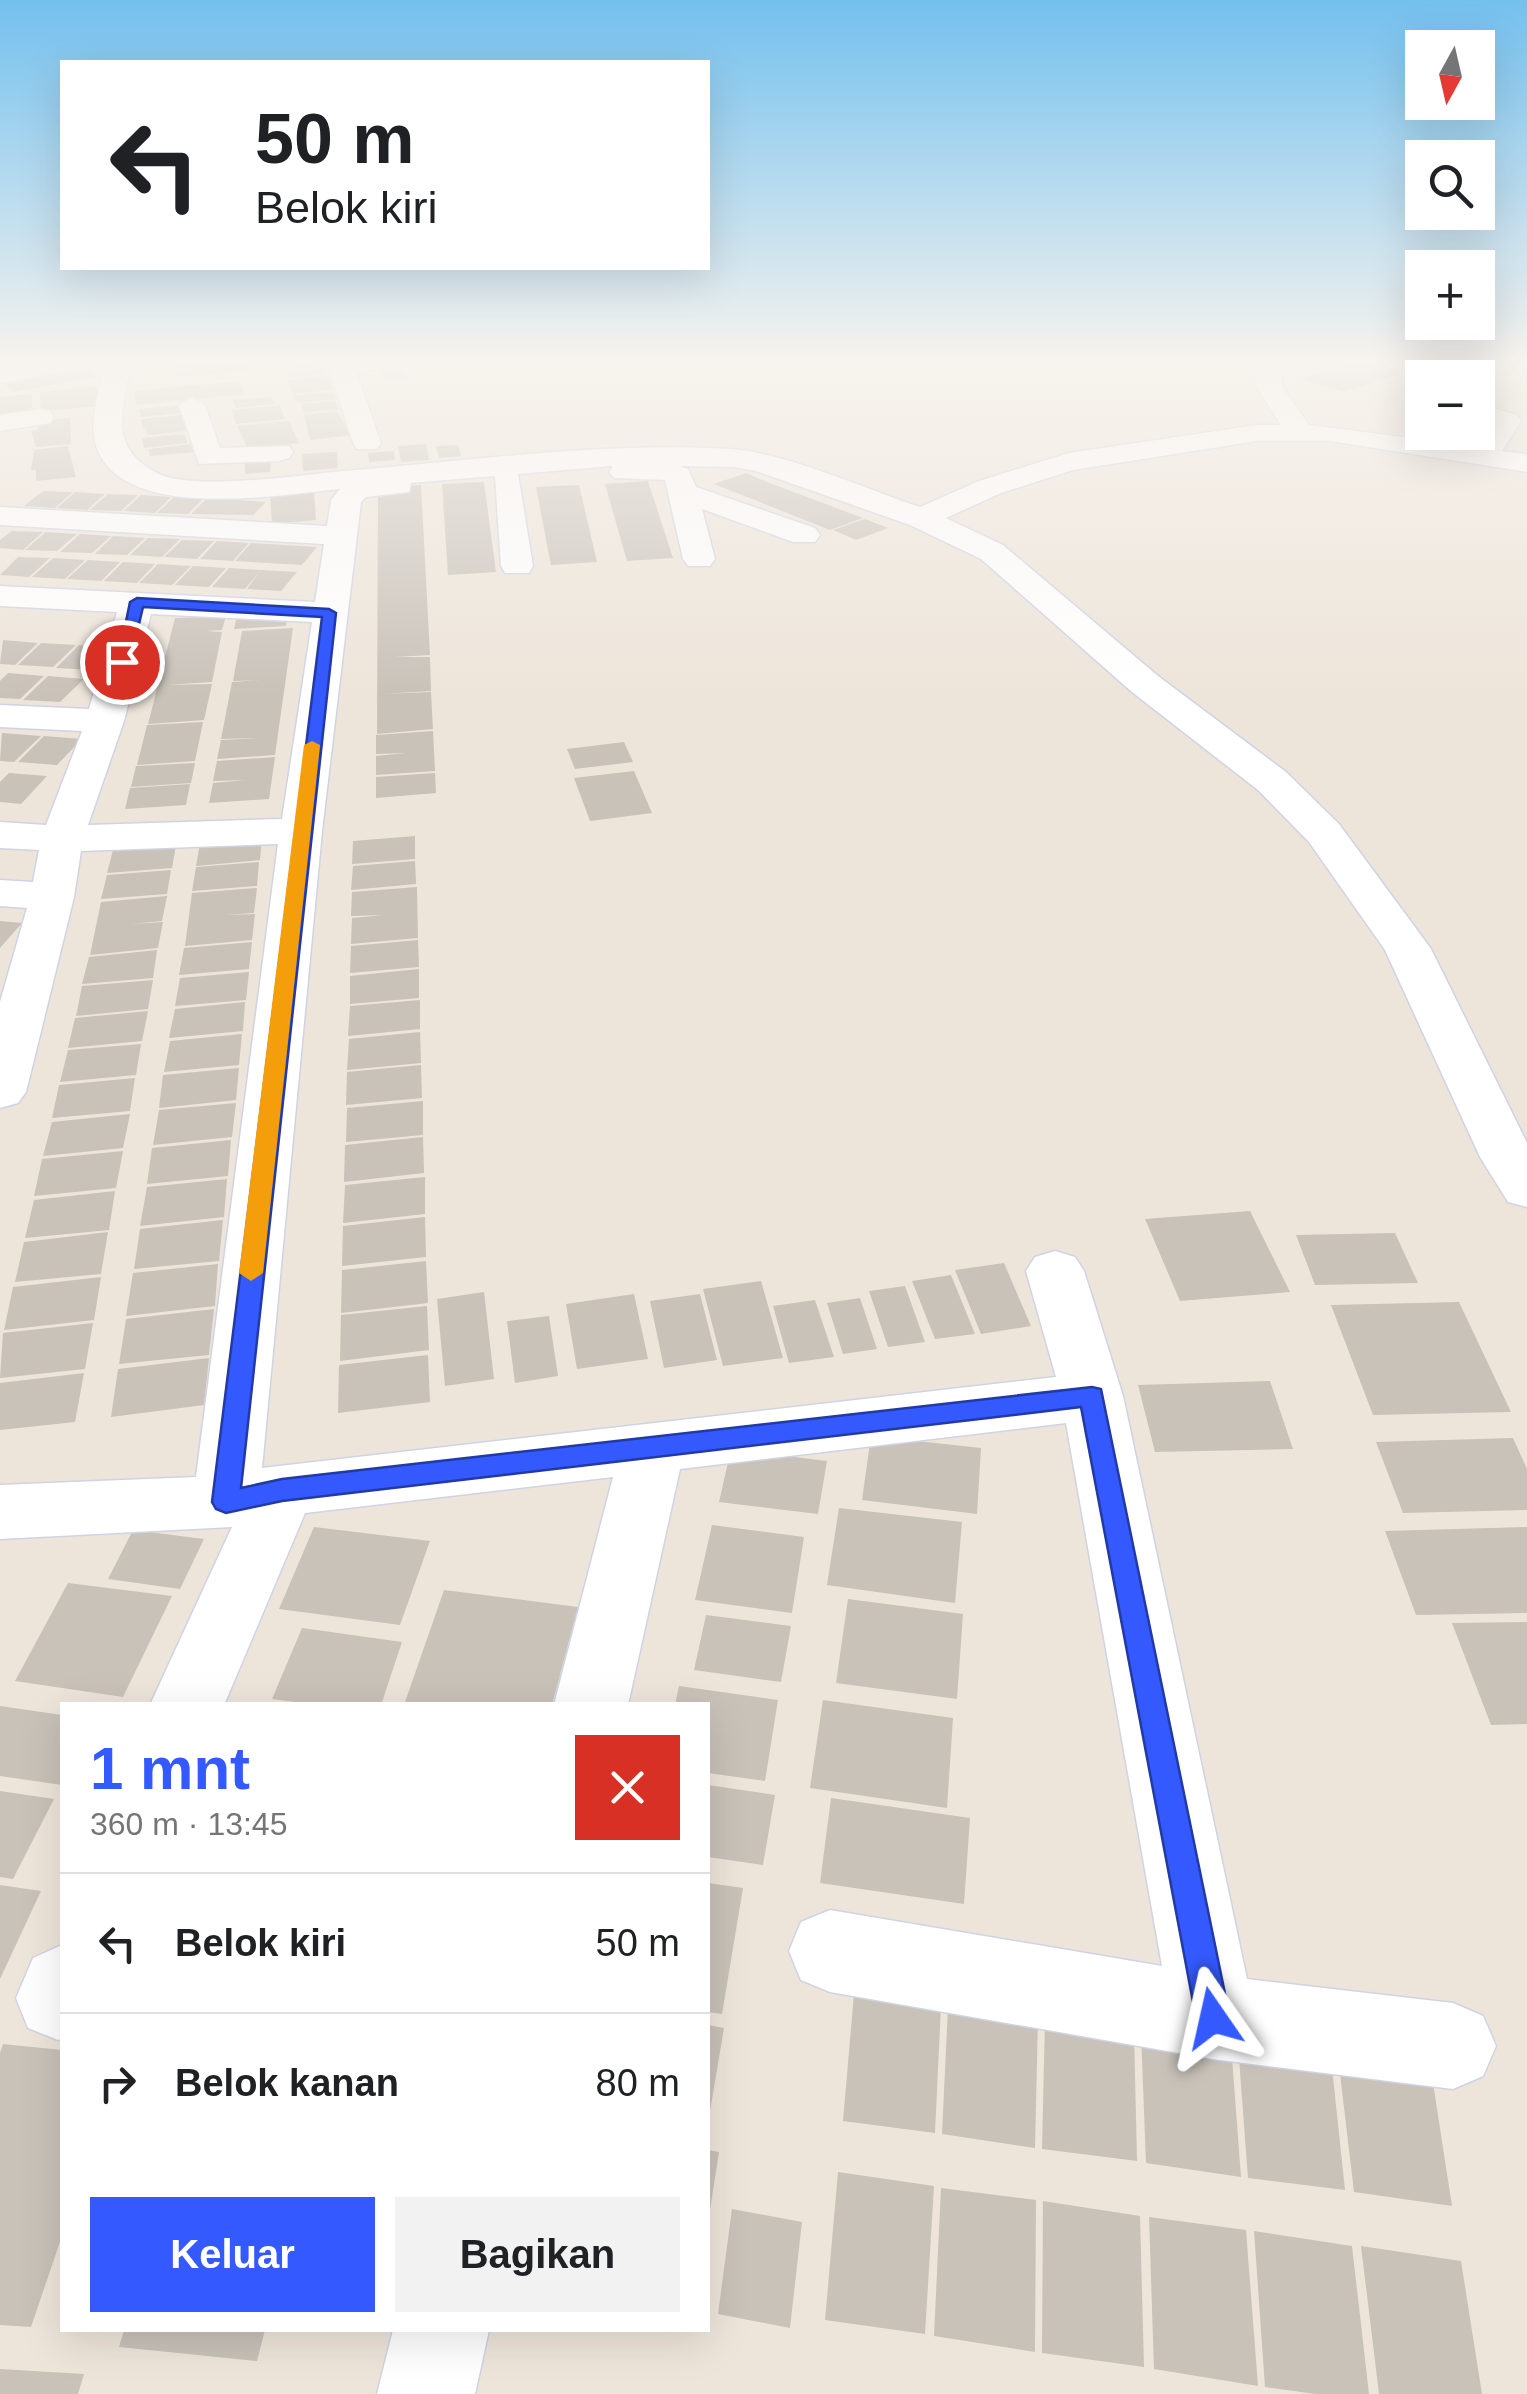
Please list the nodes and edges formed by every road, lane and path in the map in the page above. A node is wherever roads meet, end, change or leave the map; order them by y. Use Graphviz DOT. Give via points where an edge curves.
graph roads {
  1 [pos="134,471"];
  2 [pos="455,471"];
  3 [pos="652,471"];
  4 [pos="665,471"];
  5 [pos="783,471"];
  6 [pos="1041,471"];
  7 [pos="507,480"];
  8 [pos="686,493"];
  9 [pos="0,516"];
  10 [pos="921,518"];
  11 [pos="804,535"];
  12 [pos="342,536"];
  13 [pos="699,558"];
  14 [pos="517,566"];
  15 [pos="0,596"];
  16 [pos="329,613"];
  17 [pos="134,617"];
  18 [pos="0,626"];
  19 [pos="0,716"];
  20 [pos="105,722"];
  21 [pos="301,830"];
  22 [pos="0,835"];
  23 [pos="62,839"];
  24 [pos="0,893"];
  25 [pos="52,897"];
  26 [pos="3,1070"];
  27 [pos="1527,1189"];
  28 [pos="1055,1271"];
  29 [pos="1092,1396"];
  30 [pos="654,1446"];
  31 [pos="254,1496"];
  32 [pos="0,1512"];
  33 [pos="188,1702"];
  34 [pos="592,1702"];
  35 [pos="830,1951"];
  36 [pos="1213,2018"];
  37 [pos="1453,2046"];
  38 [pos="441,2332"];
  39 [pos="426,2394"];
  1 -- 2 [label="street" via="169,488 220,490"];
  3 -- 7 [label="street"];
  4 -- 8 [label="street" via="678,475"];
  5 -- 10 [label="street"];
  6 -- 10 [label="street"];
  7 -- 12 [label="street" via="357,490 346,500"];
  7 -- 14 [label="street"];
  8 -- 11 [label="street"];
  8 -- 13 [label="street"];
  9 -- 12 [label="street"];
  10 -- 27 [label="street" via="992,552 1145,684 1272,781 1324,833 1408,948"];
  12 -- 16 [label="street"];
  15 -- 17 [label="street"];
  16 -- 17 [label="street"];
  16 -- 21 [label="street"];
  17 -- 18 [label="street"];
  17 -- 20 [label="street"];
  19 -- 20 [label="street"];
  20 -- 23 [label="street"];
  21 -- 23 [label="street"];
  21 -- 31 [label="street"];
  22 -- 23 [label="street"];
  23 -- 25 [label="street"];
  24 -- 25 [label="street"];
  25 -- 26 [label="street"];
  28 -- 29 [label="street"];
  29 -- 30 [label="street"];
  29 -- 36 [label="street"];
  30 -- 31 [label="street"];
  30 -- 34 [label="street"];
  31 -- 32 [label="street"];
  31 -- 33 [label="street"];
  35 -- 36 [label="street"];
  36 -- 37 [label="street"];
  38 -- 39 [label="street"];
}
